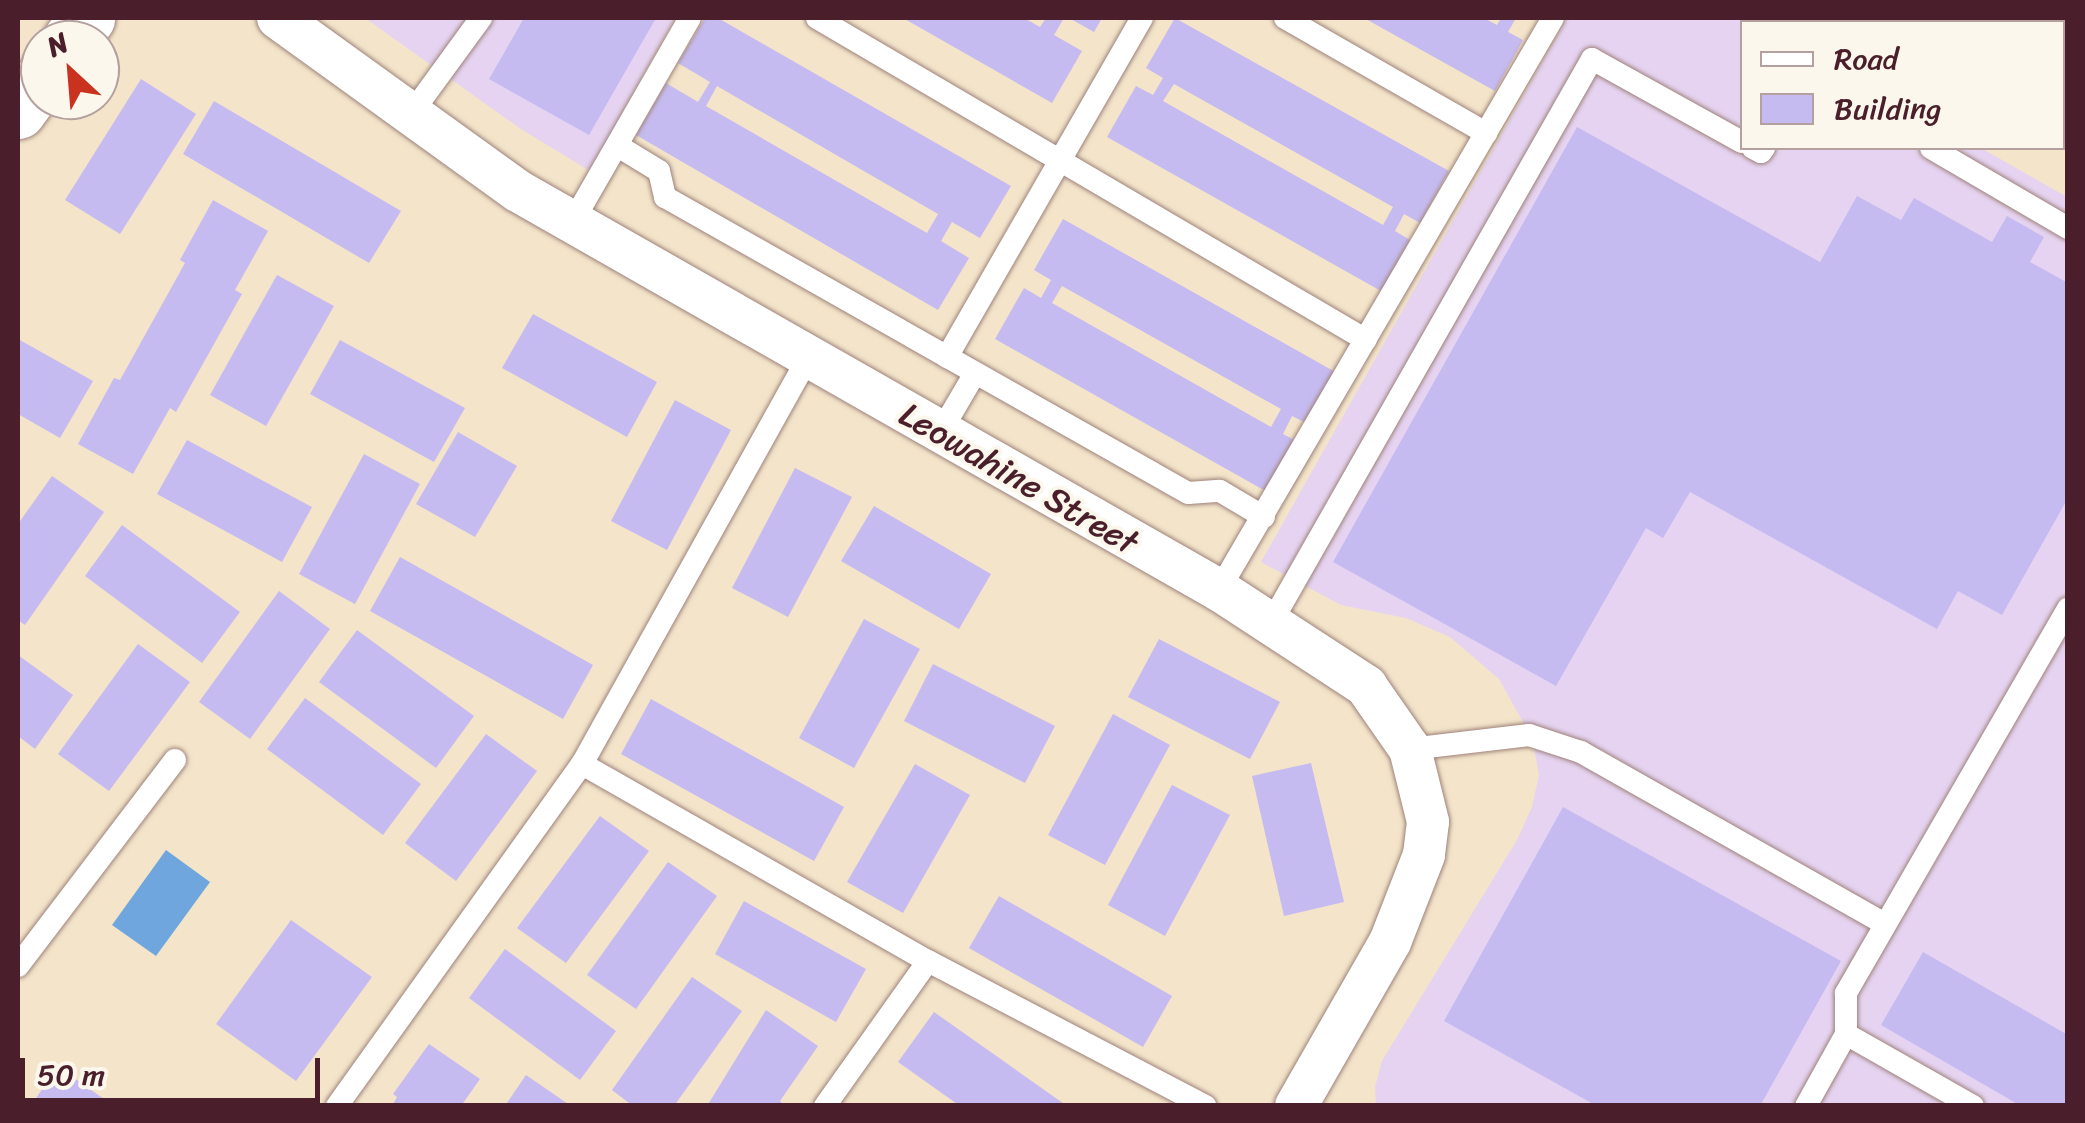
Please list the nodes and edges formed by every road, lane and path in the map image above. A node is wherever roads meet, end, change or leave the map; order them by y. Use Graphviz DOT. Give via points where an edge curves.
graph roads {
  1 [pos="481,18"];
  2 [pos="690,18"];
  3 [pos="817,18"];
  4 [pos="1142,18"];
  5 [pos="1285,18"];
  6 [pos="1553,18"];
  7 [pos="304,25"];
  8 [pos="411,114"];
  9 [pos="1486,133"];
  10 [pos="1740,141"];
  11 [pos="618,146"];
  12 [pos="1934,150"];
  13 [pos="1060,160"];
  14 [pos="572,223"];
  15 [pos="2068,228"];
  16 [pos="1366,340"];
  17 [pos="946,357"];
  18 [pos="808,358"];
  19 [pos="975,373"];
  20 [pos="940,433"];
  21 [pos="1264,517"];
  22 [pos="1219,590"];
  23 [pos="2068,609"];
  24 [pos="1270,623"];
  25 [pos="1410,750"];
  26 [pos="175,760"];
  27 [pos="582,764"];
  28 [pos="1886,924"];
  29 [pos="928,961"];
  30 [pos="18,966"];
  31 [pos="1846,1034"];
  32 [pos="337,1106"];
  33 [pos="824,1106"];
  34 [pos="1205,1106"];
  35 [pos="1296,1106"];
  36 [pos="1806,1106"];
  37 [pos="1973,1106"];
  1 -- 8 [label="lane"];
  2 -- 11 [label="lane"];
  3 -- 13 [label="lane"];
  4 -- 13 [label="lane"];
  5 -- 9 [label="lane"];
  6 -- 9 [label="lane"];
  7 -- 8 [label="street, Leowahine Street"];
  8 -- 14 [label="street, Leowahine Street"];
  9 -- 16 [label="lane"];
  10 -- 24 [label="lane" via="1592,59"];
  11 -- 14 [label="lane"];
  11 -- 17 [label="lane" via="659,171 665,197"];
  12 -- 15 [label="lane"];
  13 -- 16 [label="lane"];
  13 -- 17 [label="lane"];
  14 -- 18 [label="street, Leowahine Street"];
  16 -- 21 [label="lane"];
  17 -- 19 [label="lane"];
  18 -- 20 [label="street, Leowahine Street"];
  18 -- 27 [label="lane"];
  19 -- 20 [label="lane"];
  19 -- 21 [label="lane" via="1188,493 1220,491"];
  20 -- 22 [label="street, Leowahine Street"];
  21 -- 22 [label="lane"];
  22 -- 24 [label="street, Leowahine Street"];
  23 -- 28 [label="lane"];
  24 -- 25 [label="street, Leowahine Street" via="1366,686"];
  25 -- 28 [label="lane" via="1529,735 1581,752"];
  25 -- 35 [label="street, Leowahine Street" via="1428,822 1424,855 1390,942"];
  26 -- 30 [label="lane"];
  27 -- 29 [label="lane"];
  27 -- 32 [label="lane"];
  28 -- 31 [label="lane" via="1846,994"];
  29 -- 33 [label="lane"];
  29 -- 34 [label="lane"];
  31 -- 36 [label="lane"];
  31 -- 37 [label="lane"];
}
